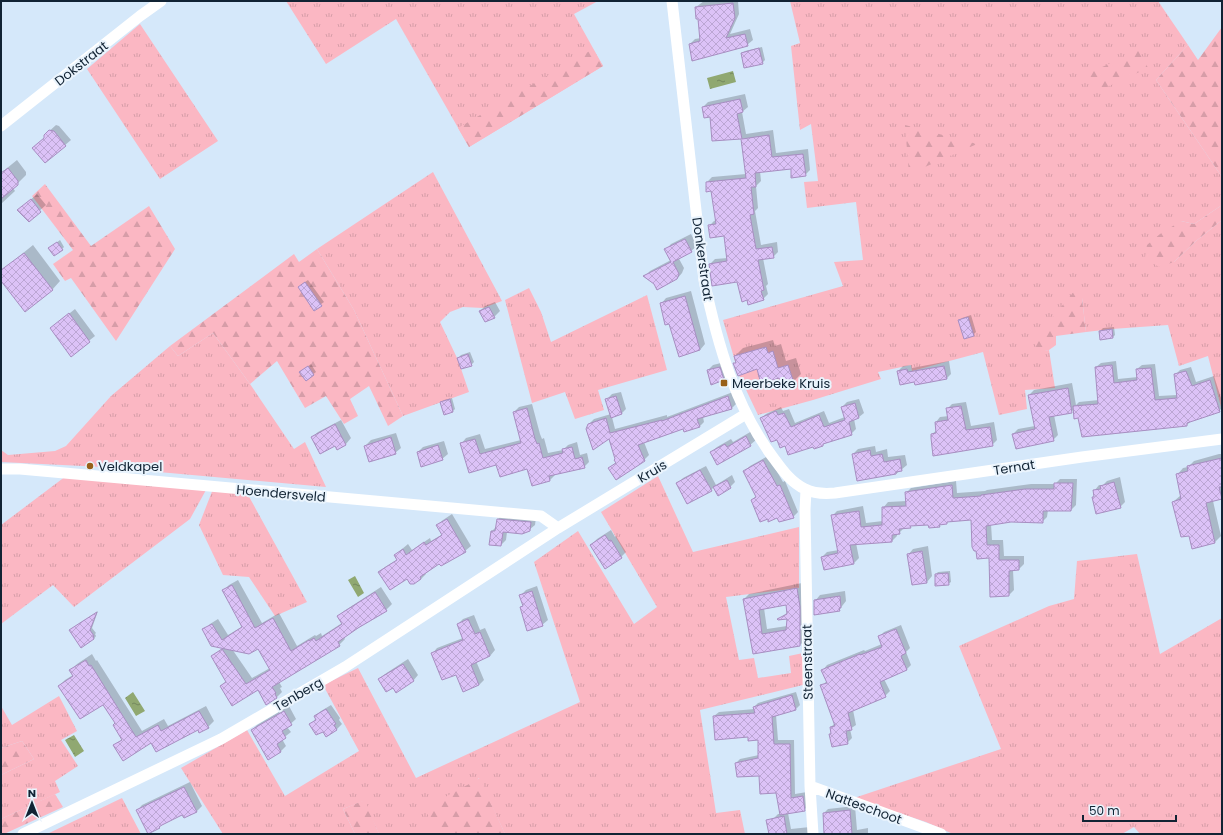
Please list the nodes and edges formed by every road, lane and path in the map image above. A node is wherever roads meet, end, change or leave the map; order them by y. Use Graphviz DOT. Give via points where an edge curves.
graph roads {
  1 [pos="161,1"];
  2 [pos="672,1"];
  3 [pos="1,126"];
  4 [pos="746,414"];
  5 [pos="1222,439"];
  6 [pos="1,469"];
  7 [pos="806,490"];
  8 [pos="558,528"];
  9 [pos="810,786"];
  10 [pos="23,834"];
  11 [pos="813,834"];
  12 [pos="941,834"];
  1 -- 3 [label="street, Dokstraat"];
  2 -- 4 [label="street, Donkerstraat" via="704,280 729,373"];
  4 -- 7 [label="street, Donkerstraat" via="763,445 786,474"];
  4 -- 8 [label="street, Kruis"];
  5 -- 7 [label="street, Ternat" via="835,493 824,494"];
  6 -- 8 [label="street, Hoendersveld" via="542,516"];
  7 -- 9 [label="street, Steenstraat"];
  8 -- 10 [label="street, Tenberg" via="345,666 221,738"];
  9 -- 11 [label="street, Steenstraat"];
  9 -- 12 [label="street, Natteschoot"];
}
